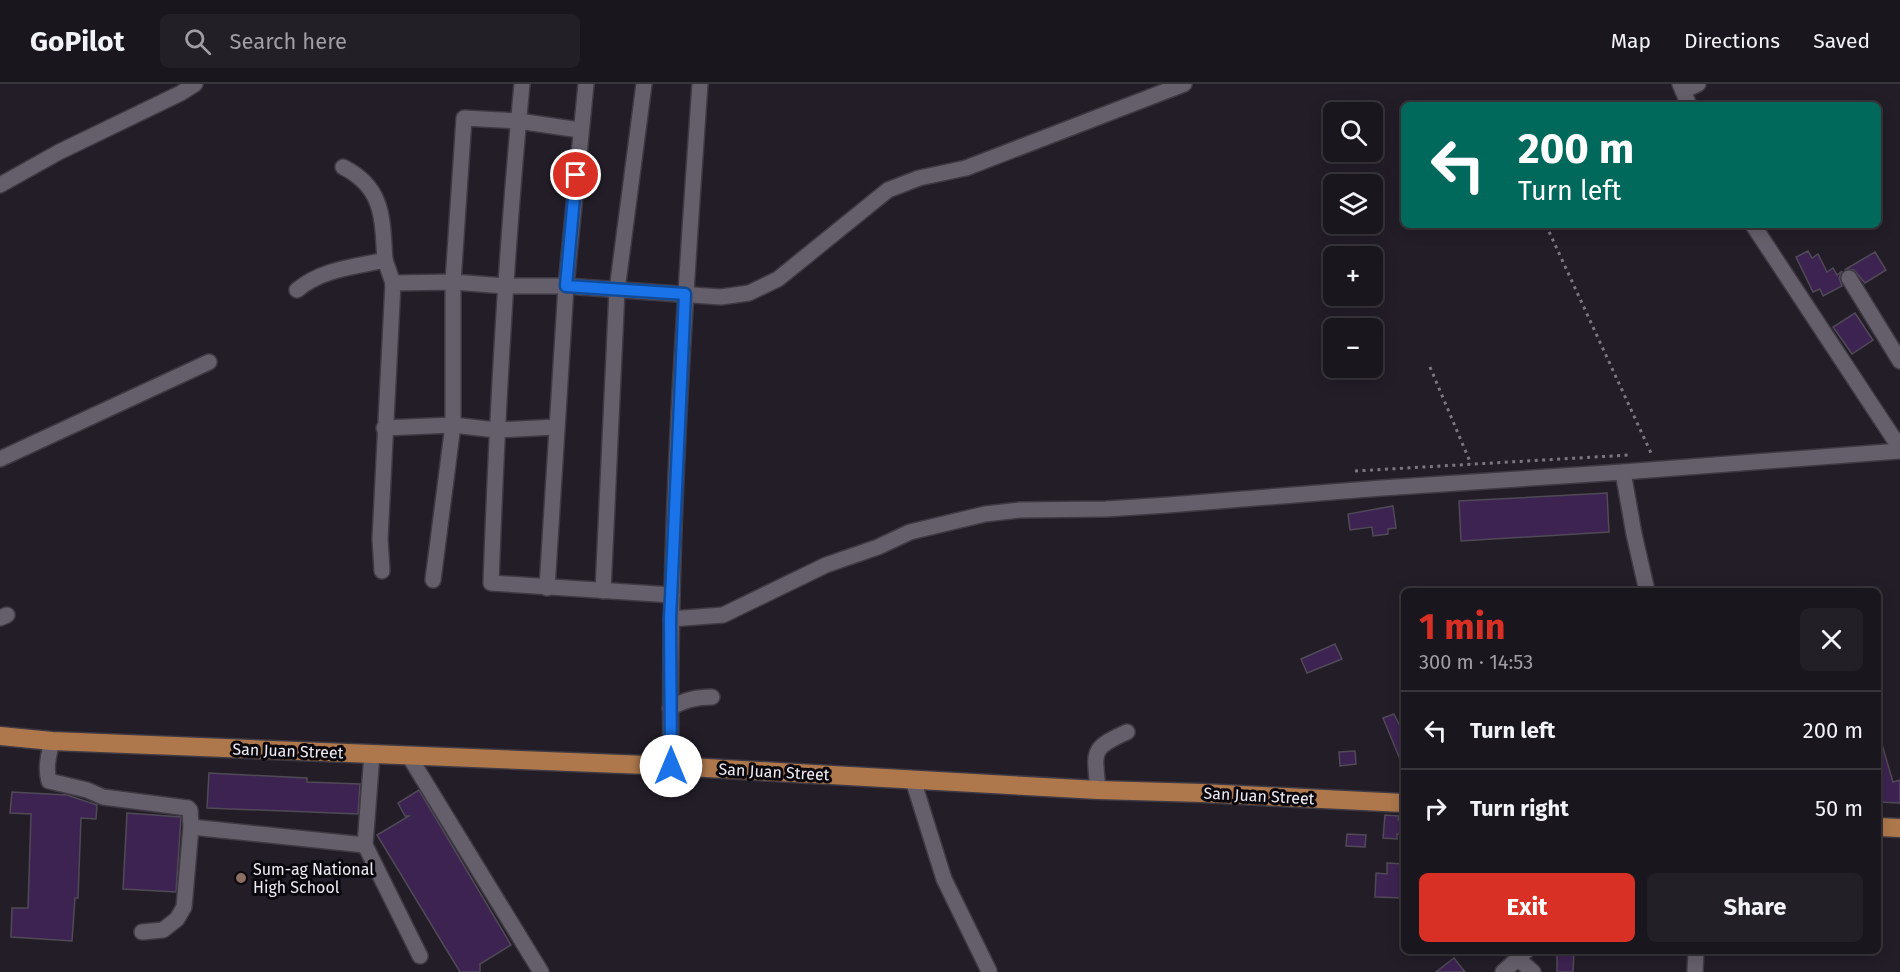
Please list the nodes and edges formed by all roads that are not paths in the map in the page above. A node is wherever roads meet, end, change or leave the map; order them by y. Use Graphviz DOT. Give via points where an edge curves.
graph roads {
  1 [pos="195,84"];
  2 [pos="522,84"];
  3 [pos="586,84"];
  4 [pos="644,84"];
  5 [pos="700,84"];
  6 [pos="1184,84"];
  7 [pos="1698,84"];
  8 [pos="1684,93"];
  9 [pos="518,121"];
  10 [pos="580,130"];
  11 [pos="344,167"];
  12 [pos="0,185"];
  13 [pos="1755,228"];
  14 [pos="384,260"];
  15 [pos="1849,278"];
  16 [pos="453,282"];
  17 [pos="393,283"];
  18 [pos="505,286"];
  19 [pos="566,286"];
  20 [pos="297,290"];
  21 [pos="617,290"];
  22 [pos="685,294"];
  23 [pos="209,362"];
  24 [pos="1900,362"];
  25 [pos="453,425"];
  26 [pos="556,427"];
  27 [pos="384,428"];
  28 [pos="496,430"];
  29 [pos="1900,449"];
  30 [pos="0,459"];
  31 [pos="1623,472"];
  32 [pos="382,571"];
  33 [pos="433,580"];
  34 [pos="547,588"];
  35 [pos="1646,588"];
  36 [pos="603,591"];
  37 [pos="672,595"];
  38 [pos="670,619"];
  39 [pos="712,697"];
  40 [pos="670,708"];
  41 [pos="1127,732"];
  42 [pos="0,736"];
  43 [pos="52,741"];
  44 [pos="372,754"];
  45 [pos="409,756"];
  46 [pos="671,766"];
  47 [pos="913,780"];
  48 [pos="1098,790"];
  49 [pos="1401,803"];
  50 [pos="191,827"];
  51 [pos="1881,827"];
  52 [pos="1900,828"];
  53 [pos="365,845"];
  54 [pos="142,932"];
  55 [pos="1696,954"];
  56 [pos="1522,955"];
  57 [pos="420,956"];
  58 [pos="988,971"];
  59 [pos="541,972"];
  60 [pos="1503,972"];
  61 [pos="1533,972"];
  62 [pos="1695,972"];
  1 -- 12 [label="street"];
  2 -- 9 [label="street"];
  3 -- 10 [label="street"];
  4 -- 21 [label="street"];
  5 -- 22 [label="street"];
  6 -- 22 [label="street" via="966,168 919,178 888,190 778,279 749,293 721,297"];
  7 -- 8 [label="street"];
  9 -- 10 [label="street"];
  9 -- 16 [label="street" via="464,118"];
  9 -- 18 [label="street"];
  10 -- 19 [label="street"];
  11 -- 14 [label="street" via="367,183 377,201"];
  13 -- 29 [label="street"];
  14 -- 17 [label="street"];
  14 -- 20 [label="street" via="310,279"];
  15 -- 24 [label="street"];
  16 -- 17 [label="street"];
  16 -- 18 [label="street"];
  16 -- 25 [label="street"];
  17 -- 27 [label="street"];
  18 -- 19 [label="street"];
  18 -- 28 [label="street"];
  19 -- 21 [label="street"];
  19 -- 26 [label="street"];
  21 -- 22 [label="street"];
  21 -- 36 [label="street"];
  22 -- 37 [label="street"];
  23 -- 30 [label="street"];
  25 -- 27 [label="street"];
  25 -- 28 [label="street"];
  25 -- 33 [label="street"];
  26 -- 28 [label="street"];
  26 -- 34 [label="street"];
  27 -- 32 [label="street"];
  28 -- 34 [label="street" via="491,583"];
  29 -- 31 [label="street"];
  31 -- 35 [label="street"];
  31 -- 38 [label="street" via="1168,505 985,514 910,531 826,565 723,615"];
  34 -- 36 [label="street"];
  36 -- 37 [label="street"];
  37 -- 38 [label="street"];
  38 -- 40 [label="street"];
  39 -- 40 [label="street" via="685,700"];
  40 -- 46 [label="street"];
  41 -- 48 [label="street" via="1106,741 1095,753"];
  42 -- 43 [label="main road, San Juan Street"];
  43 -- 44 [label="main road, San Juan Street"];
  43 -- 50 [label="street" via="49,781 103,797 188,808"];
  44 -- 45 [label="main road, San Juan Street"];
  44 -- 53 [label="street"];
  45 -- 46 [label="main road, San Juan Street"];
  45 -- 59 [label="street"];
  46 -- 47 [label="main road, San Juan Street"];
  47 -- 48 [label="main road, San Juan Street"];
  47 -- 58 [label="street" via="944,879"];
  48 -- 49 [label="main road, San Juan Street"];
  50 -- 53 [label="street"];
  50 -- 54 [label="street" via="184,907 163,930"];
  51 -- 52 [label="main road"];
  53 -- 57 [label="street"];
  55 -- 62 [label="street"];
  56 -- 60 [label="street"];
  56 -- 61 [label="street"];
}
